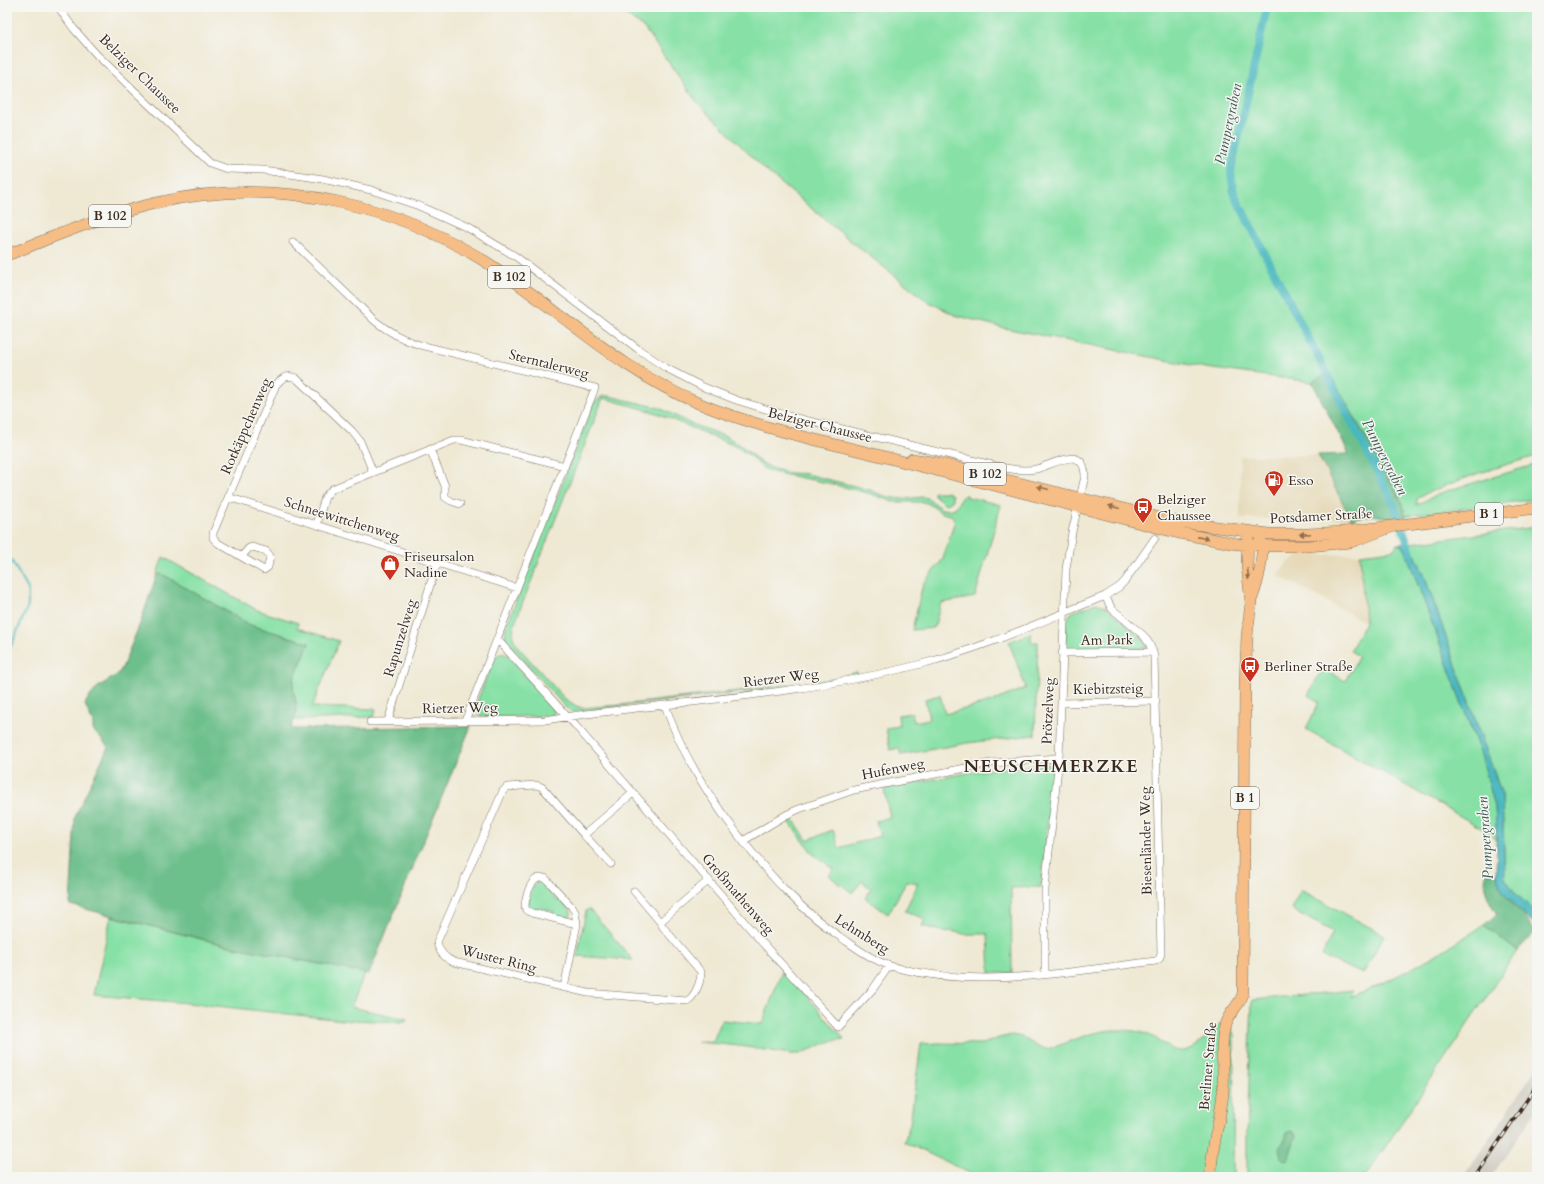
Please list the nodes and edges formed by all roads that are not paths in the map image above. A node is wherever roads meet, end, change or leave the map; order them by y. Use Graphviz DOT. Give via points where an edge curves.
graph roads {
  1 [pos="58,7"];
  2 [pos="293,242"];
  3 [pos="7,255"];
  4 [pos="430,449"];
  5 [pos="565,466"];
  6 [pos="373,472"];
  7 [pos="228,497"];
  8 [pos="1079,503"];
  9 [pos="460,504"];
  10 [pos="1537,508"];
  11 [pos="317,524"];
  12 [pos="1394,526"];
  13 [pos="1253,533"];
  14 [pos="1155,538"];
  15 [pos="1247,544"];
  16 [pos="1263,546"];
  17 [pos="242,556"];
  18 [pos="437,562"];
  19 [pos="517,588"];
  20 [pos="1105,596"];
  21 [pos="1250,603"];
  22 [pos="1064,612"];
  23 [pos="497,639"];
  24 [pos="1153,652"];
  25 [pos="1062,654"];
  26 [pos="1156,701"];
  27 [pos="1061,703"];
  28 [pos="665,705"];
  29 [pos="567,718"];
  30 [pos="388,721"];
  31 [pos="465,721"];
  32 [pos="370,722"];
  33 [pos="1059,758"];
  34 [pos="633,793"];
  35 [pos="584,835"];
  36 [pos="742,841"];
  37 [pos="611,864"];
  38 [pos="709,880"];
  39 [pos="634,890"];
  40 [pos="660,922"];
  41 [pos="577,924"];
  42 [pos="1159,959"];
  43 [pos="889,966"];
  44 [pos="1045,974"];
  45 [pos="564,988"];
  46 [pos="1211,1177"];
  1 -- 8 [label="street, Belziger Chaussee" via="97,55 205,159 222,168 280,172 357,186 436,212 516,256 653,359 700,386 736,400 792,417 1010,469 1034,469 1069,458 1077,459 1085,470"];
  2 -- 5 [label="street, Sterntalerweg" via="375,321 404,340 595,388"];
  3 -- 8 [label="main road, Belziger Chaussee / B 102" via="124,212 182,198 268,193 346,203 407,221 459,245 504,273 642,374 693,401 767,428"];
  4 -- 5 [label="street" via="458,439"];
  4 -- 6 [label="street"];
  4 -- 9 [label="street" via="445,486 445,497"];
  5 -- 19 [label="street, Sterntalerweg"];
  6 -- 7 [label="street, Rotkäppchenweg" via="360,441 352,431 298,380 287,376 276,385"];
  6 -- 11 [label="street" via="330,491 325,497"];
  7 -- 11 [label="street, Schneewittchenweg"];
  7 -- 17 [label="street, Rotkäppchenweg" via="213,536 218,543"];
  13 -- 8 [label="main road, Belziger Chaussee / B 102, one-way"];
  8 -- 15 [label="main road, Belziger Chaussee / B 102, one-way" via="1179,533"];
  8 -- 22 [label="street, Prötzelweg" via="1068,550"];
  10 -- 12 [label="main road, Potsdamer Straße / B 1"];
  11 -- 18 [label="street, Schneewittchenweg"];
  12 -- 13 [label="main road, Potsdamer Straße / B 1, one-way" via="1314,534"];
  12 -- 16 [label="main road, Potsdamer Straße / B 1" via="1351,542 1308,546"];
  13 -- 15 [label="main road, Berliner Straße / B 1"];
  13 -- 16 [label="main road"];
  14 -- 20 [label="street, Rietzer Weg" via="1125,581"];
  15 -- 16 [label="main road, Belziger Chaussee / B 102"];
  15 -- 21 [label="main road, Berliner Straße / B 1, one-way"];
  16 -- 21 [label="main road, Berliner Straße / B 1" via="1256,586"];
  18 -- 19 [label="street, Schneewittchenweg"];
  18 -- 30 [label="street, Rapunzelweg"];
  19 -- 23 [label="street, Sterntalerweg"];
  20 -- 22 [label="street, Rietzer Weg"];
  20 -- 24 [label="street, Biesenländer Weg" via="1112,609 1148,641"];
  21 -- 46 [label="main road, Berliner Straße / B 1" via="1245,682 1244,993 1230,1013 1224,1029 1224,1089 1212,1152"];
  22 -- 25 [label="street, Prötzelweg"];
  22 -- 28 [label="street, Rietzer Weg" via="966,651 905,668 828,685"];
  23 -- 29 [label="street"];
  23 -- 31 [label="street, Sterntalerweg"];
  24 -- 25 [label="street, Am Park"];
  24 -- 26 [label="street, Biesenländer Weg"];
  25 -- 27 [label="street, Prötzelweg"];
  26 -- 27 [label="street, Kiebitzsteig"];
  26 -- 42 [label="street, Biesenländer Weg" via="1161,947"];
  27 -- 33 [label="street, Prötzelweg"];
  28 -- 29 [label="street, Rietzer Weg"];
  28 -- 36 [label="street, Lehmberg" via="693,770"];
  29 -- 31 [label="street, Rietzer Weg"];
  29 -- 34 [label="street, Großmathenweg"];
  30 -- 31 [label="street, Rietzer Weg"];
  30 -- 32 [label="street, Rietzer Weg"];
  33 -- 36 [label="street, Hufenweg" via="991,763 854,790 799,809"];
  33 -- 44 [label="street, Prötzelweg" via="1046,878"];
  34 -- 35 [label="street"];
  34 -- 38 [label="street, Großmathenweg"];
  35 -- 37 [label="street, Wuster Ring"];
  35 -- 45 [label="street, Wuster Ring" via="542,787 507,786 437,942 444,956 454,962"];
  36 -- 43 [label="street, Lehmberg" via="779,884 811,915 855,947"];
  38 -- 40 [label="street"];
  38 -- 43 [label="street, Großmathenweg" via="838,1027 873,989"];
  39 -- 40 [label="street, Wuster Ring"];
  40 -- 45 [label="street, Wuster Ring" via="701,972 691,999 684,1001 598,995"];
  41 -- 41 [label="street" via="532,914 526,910 524,902 536,879 544,878 548,881 572,907"];
  41 -- 45 [label="street"];
  42 -- 44 [label="street, Lehmberg"];
  43 -- 44 [label="street, Lehmberg" via="958,977 1002,978"];
}
